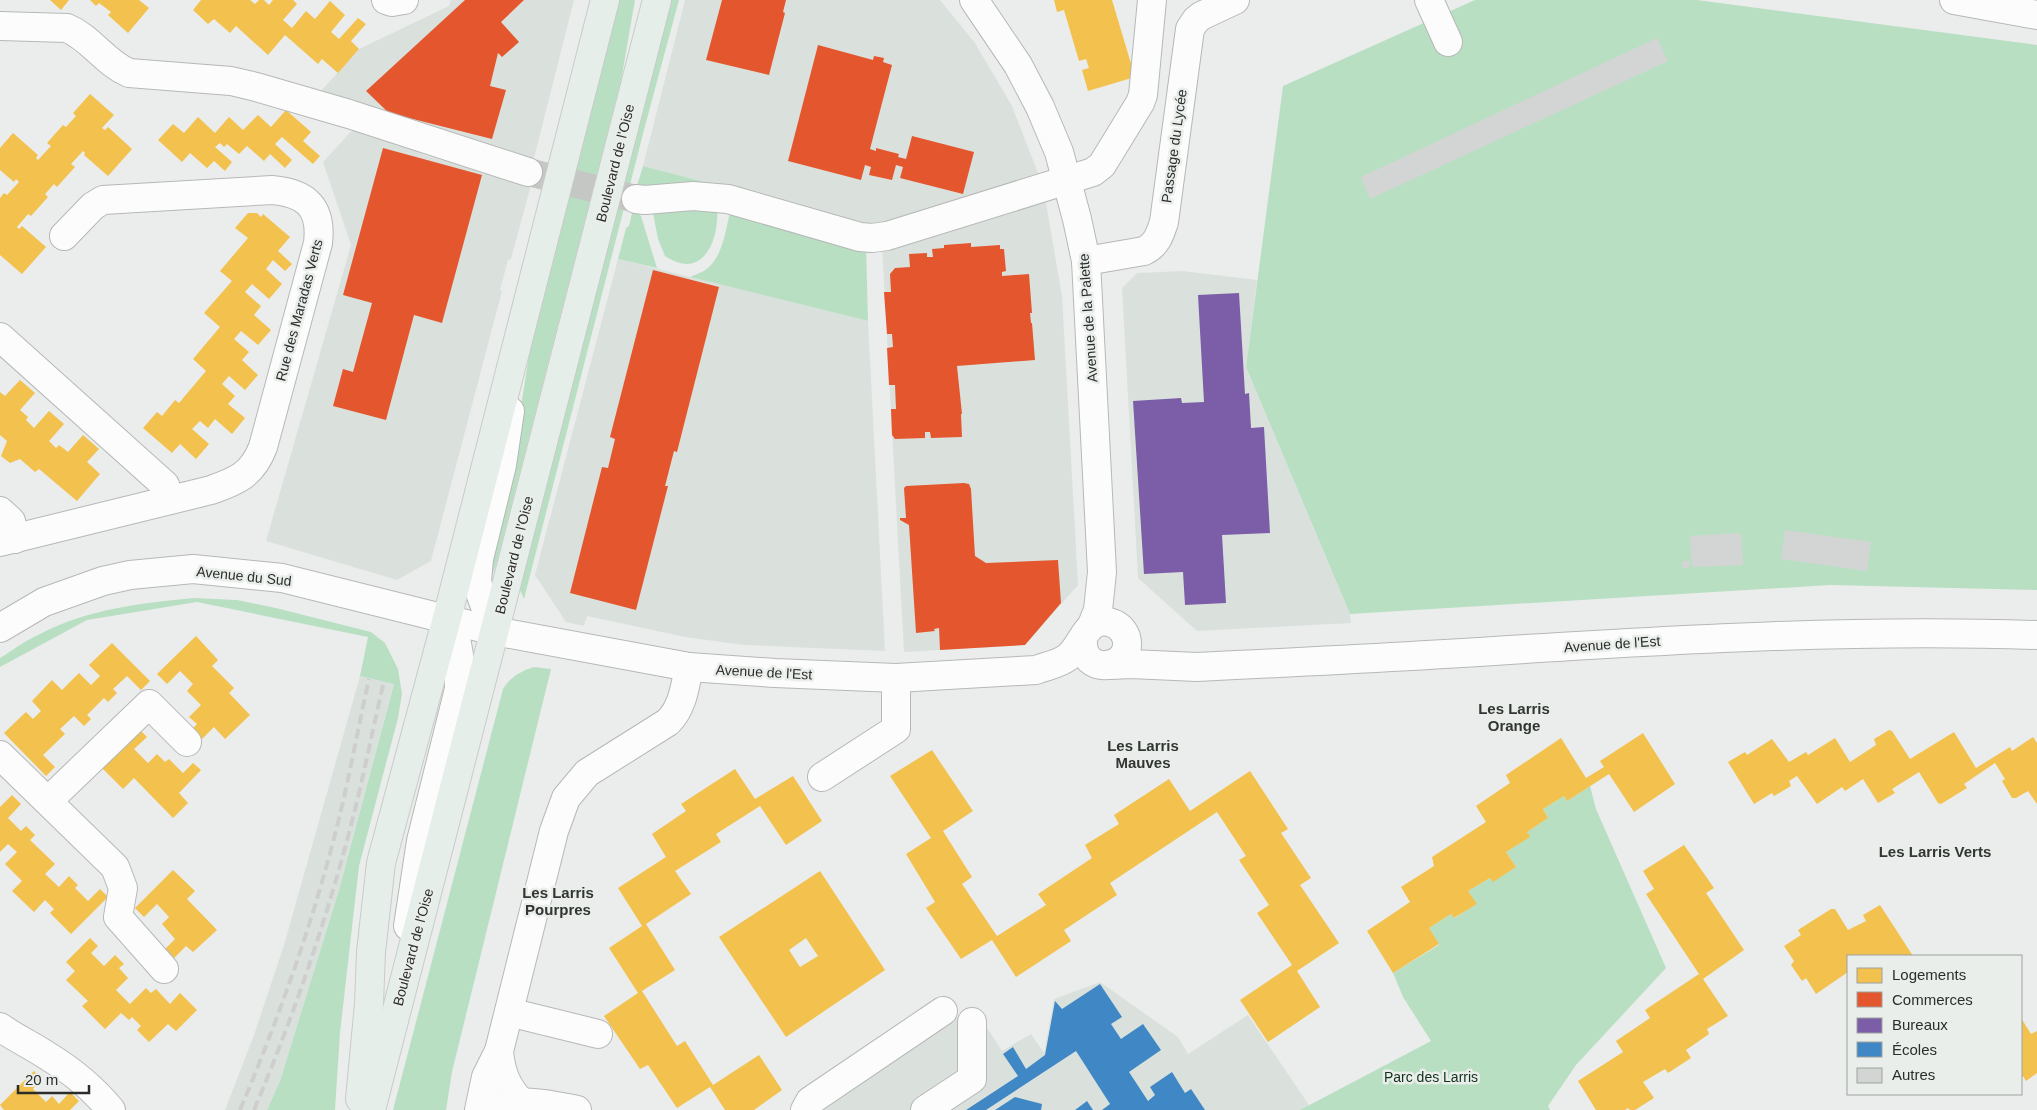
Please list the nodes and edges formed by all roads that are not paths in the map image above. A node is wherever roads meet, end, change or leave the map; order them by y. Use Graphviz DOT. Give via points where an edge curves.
graph roads {
  1 [pos="386,0"];
  2 [pos="404,0"];
  3 [pos="605,0"];
  4 [pos="657,0"];
  5 [pos="974,0"];
  6 [pos="1152,0"];
  7 [pos="1235,0"];
  8 [pos="1429,0"];
  9 [pos="1954,0"];
  10 [pos="2037,15"];
  11 [pos="0,26"];
  12 [pos="1448,42"];
  13 [pos="528,172"];
  14 [pos="1068,180"];
  15 [pos="636,199"];
  16 [pos="64,236"];
  17 [pos="1086,261"];
  18 [pos="522,324"];
  19 [pos="0,337"];
  20 [pos="130,454"];
  21 [pos="170,500"];
  22 [pos="0,510"];
  23 [pos="101,517"];
  24 [pos="8,540"];
  25 [pos="447,618"];
  26 [pos="0,628"];
  27 [pos="1104,630"];
  28 [pos="494,631"];
  29 [pos="2037,635"];
  30 [pos="1108,665"];
  31 [pos="1188,666"];
  32 [pos="689,667"];
  33 [pos="1036,670"];
  34 [pos="896,678"];
  35 [pos="187,742"];
  36 [pos="1,757"];
  37 [pos="822,777"];
  38 [pos="48,801"];
  39 [pos="164,969"];
  40 [pos="942,1011"];
  41 [pos="509,1012"];
  42 [pos="395,1017"];
  43 [pos="972,1022"];
  44 [pos="0,1027"];
  45 [pos="598,1034"];
  46 [pos="499,1051"];
  47 [pos="529,1106"];
  48 [pos="111,1110"];
  49 [pos="360,1110"];
  50 [pos="371,1110"];
  51 [pos="478,1110"];
  52 [pos="495,1110"];
  53 [pos="577,1110"];
  54 [pos="805,1110"];
  55 [pos="925,1110"];
  1 -- 2 [label="street"];
  3 -- 18 [label="main road, Boulevard de l'Oise"];
  4 -- 28 [label="main road, Boulevard de l'Oise"];
  5 -- 14 [label="street, Avenue de la Palette" via="1040,107"];
  6 -- 14 [label="street" via="1140,103 1100,168"];
  7 -- 17 [label="street, Passage du Lycée" via="1201,16 1190,29 1164,222 1156,242 1144,251"];
  8 -- 12 [label="street"];
  9 -- 10 [label="street"];
  11 -- 13 [label="street" via="67,28 119,69 129,73 231,81 256,87"];
  14 -- 15 [label="street" via="872,238 728,199 693,196"];
  14 -- 17 [label="street, Avenue de la Palette"];
  16 -- 21 [label="street, Rue des Maradas Verts" via="97,203 109,199 285,191 306,200 318,218 318,243 258,460 251,469 227,484"];
  17 -- 27 [label="street, Avenue de la Palette" via="1102,572 1112,616"];
  18 -- 25 [label="main road, Boulevard de l'Oise"];
  18 -- 28 [label="street" via="502,465 477,580"];
  19 -- 20 [label="street"];
  20 -- 21 [label="street" via="165,485"];
  20 -- 23 [label="street, Rue des Maradas Verts" via="136,468 135,490 125,506"];
  21 -- 23 [label="street, Rue des Maradas Verts"];
  22 -- 24 [label="street, Rue des Maradas Verts" via="11,521"];
  23 -- 24 [label="street, Rue des Maradas Verts"];
  25 -- 26 [label="street, Avenue du Sud" via="282,578 193,570 130,575 103,581 44,602"];
  25 -- 28 [label="street, Avenue du Sud"];
  25 -- 42 [label="street" via="459,654 459,689 420,840"];
  25 -- 49 [label="main road, Boulevard de l'Oise" via="381,863"];
  27 -- 30 [label="street" via="1127,645 1117,662"];
  27 -- 30 [label="street" via="1084,652 1098,665"];
  27 -- 31 [label="street, Avenue de l'Est" via="1159,658"];
  27 -- 33 [label="street, Avenue de l'Est" via="1068,657"];
  28 -- 32 [label="street, Avenue de l'Est"];
  28 -- 42 [label="main road, Boulevard de l'Oise"];
  29 -- 31 [label="street, Avenue de l'Est" via="1802,634"];
  30 -- 31 [label="street, Avenue de l'Est"];
  30 -- 33 [label="street, Avenue de l'Est" via="1063,674"];
  32 -- 34 [label="street, Avenue de l'Est"];
  32 -- 41 [label="street" via="680,706 674,716 588,773 566,798 554,832"];
  33 -- 34 [label="street, Avenue de l'Est"];
  34 -- 37 [label="street" via="896,729"];
  35 -- 38 [label="street" via="149,704"];
  36 -- 38 [label="street"];
  38 -- 39 [label="street" via="115,867 123,888 118,917"];
  40 -- 54 [label="street" via="810,1101"];
  41 -- 45 [label="street"];
  41 -- 46 [label="street"];
  42 -- 50 [label="main road, Boulevard de l'Oise"];
  43 -- 55 [label="street" via="972,1079"];
  44 -- 48 [label="street" via="75,1073"];
  46 -- 47 [label="street" via="506,1084 512,1094"];
  46 -- 51 [label="street" via="486,1077"];
  47 -- 52 [label="street" via="504,1105"];
  47 -- 53 [label="street" via="542,1102"];
}
